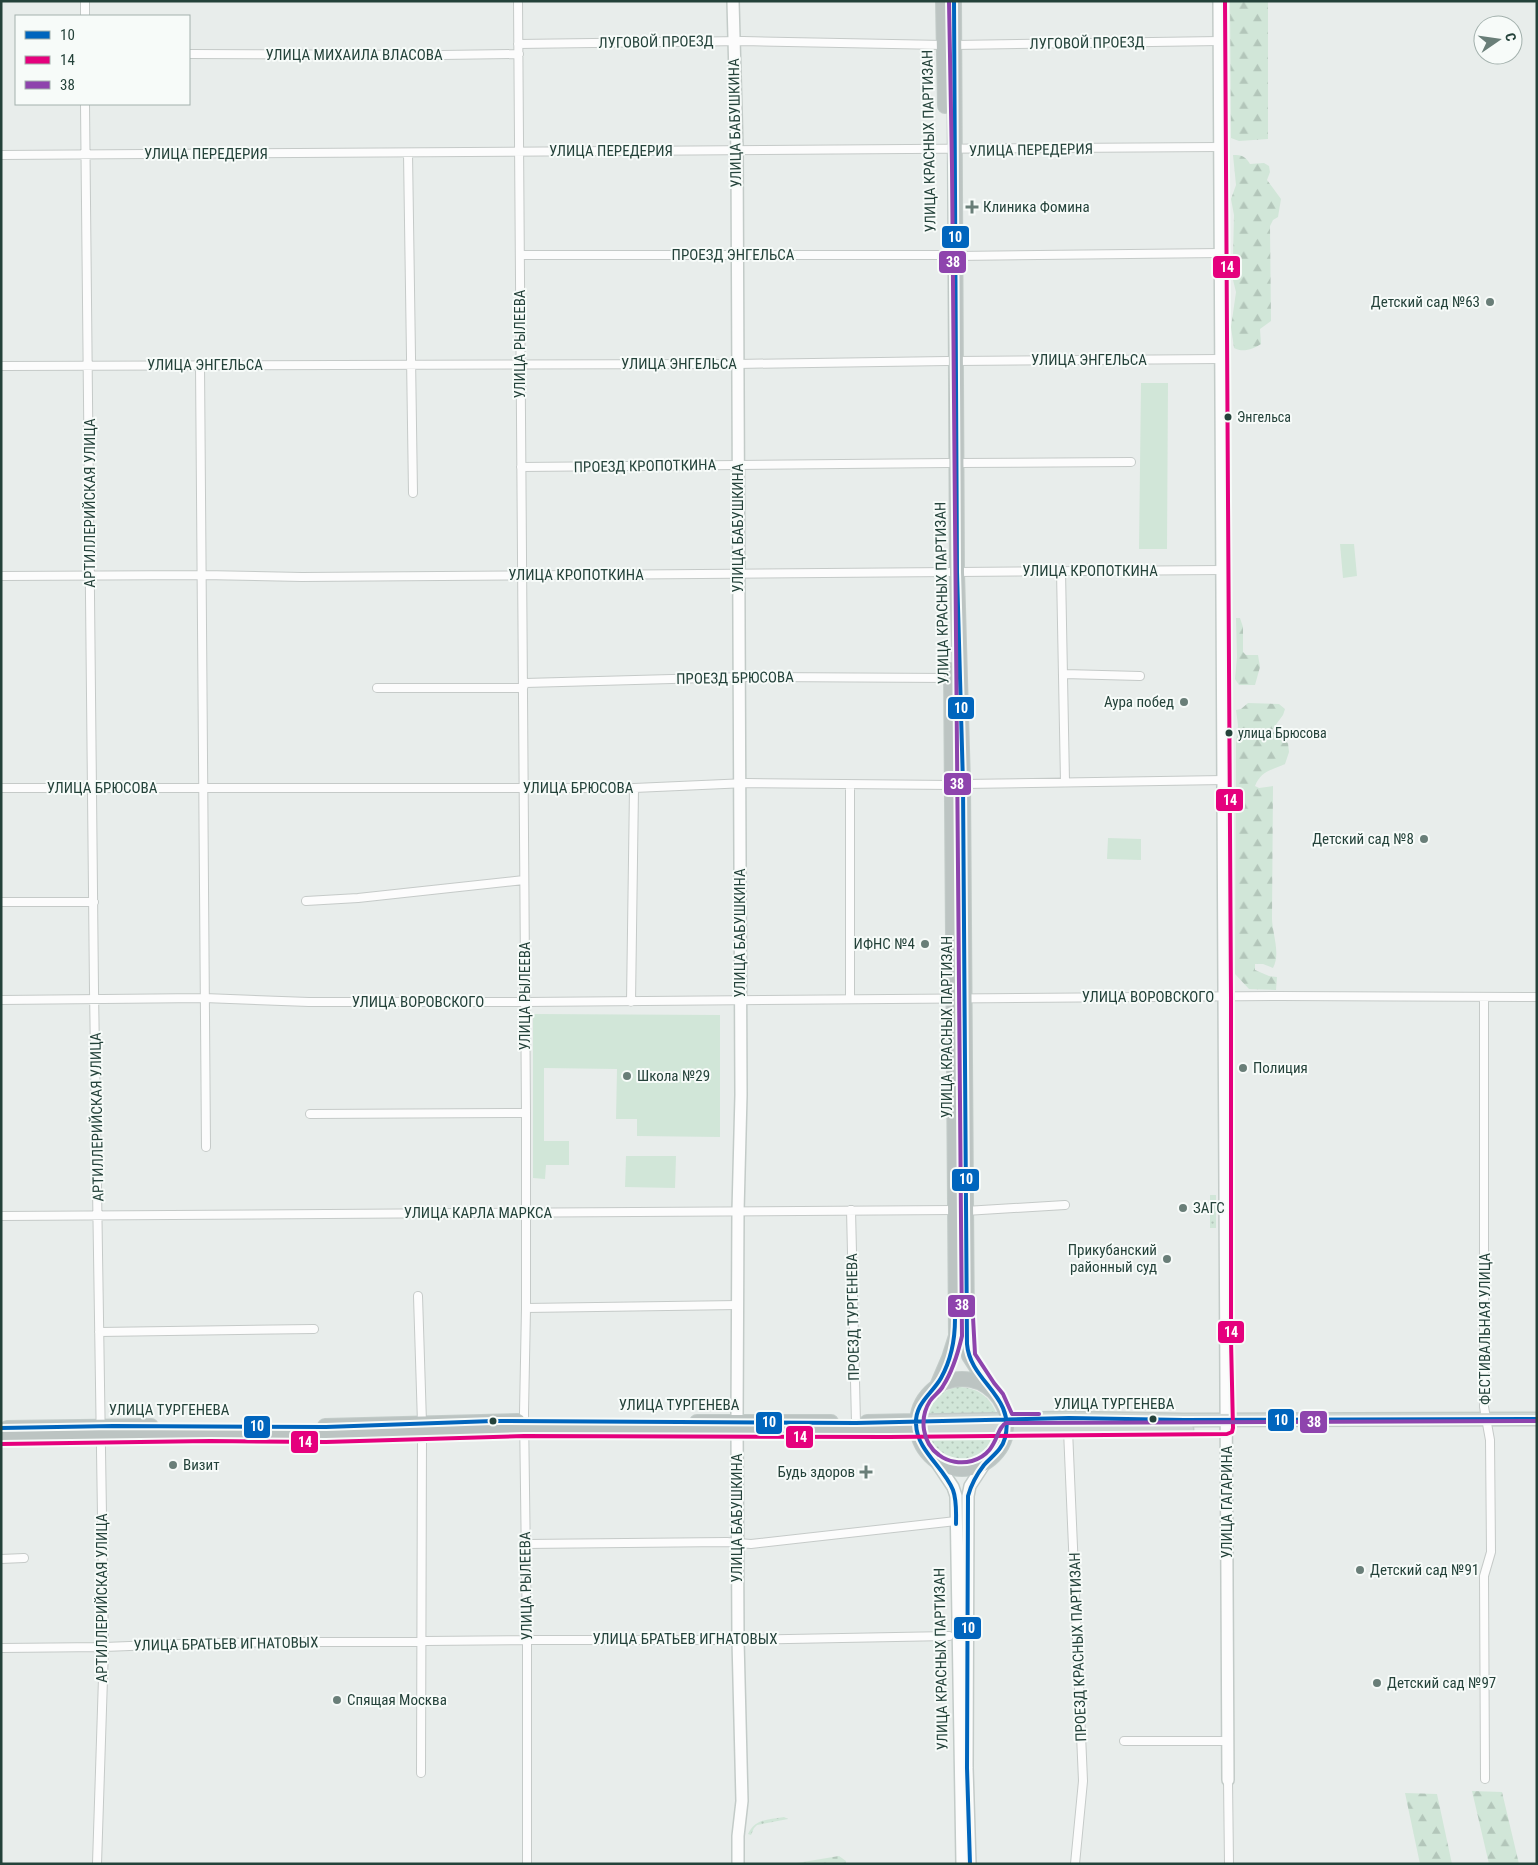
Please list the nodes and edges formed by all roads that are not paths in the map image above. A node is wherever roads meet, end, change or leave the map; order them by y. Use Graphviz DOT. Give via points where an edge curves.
graph roads {
  1 [pos="85,1"];
  2 [pos="518,1"];
  3 [pos="733,1"];
  4 [pos="944,1"];
  5 [pos="954,1"];
  6 [pos="1219,1"];
  7 [pos="85,15"];
  8 [pos="733,41"];
  9 [pos="1220,41"];
  10 [pos="518,44"];
  11 [pos="949,45"];
  12 [pos="190,54"];
  13 [pos="518,54"];
  14 [pos="86,105"];
  15 [pos="1220,148"];
  16 [pos="737,150"];
  17 [pos="951,150"];
  18 [pos="408,152"];
  19 [pos="519,152"];
  20 [pos="1,155"];
  21 [pos="86,155"];
  22 [pos="1221,253"];
  23 [pos="520,255"];
  24 [pos="951,255"];
  25 [pos="737,256"];
  26 [pos="1221,359"];
  27 [pos="952,361"];
  28 [pos="520,364"];
  29 [pos="738,364"];
  30 [pos="200,365"];
  31 [pos="410,365"];
  32 [pos="1,366"];
  33 [pos="89,366"];
  34 [pos="1130,462"];
  35 [pos="953,463"];
  36 [pos="738,465"];
  37 [pos="521,467"];
  38 [pos="413,492"];
  39 [pos="1223,570"];
  40 [pos="1061,571"];
  41 [pos="954,572"];
  42 [pos="738,573"];
  43 [pos="90,575"];
  44 [pos="203,575"];
  45 [pos="522,575"];
  46 [pos="1,576"];
  47 [pos="1064,674"];
  48 [pos="1140,676"];
  49 [pos="739,677"];
  50 [pos="951,678"];
  51 [pos="377,688"];
  52 [pos="523,688"];
  53 [pos="1224,780"];
  54 [pos="1065,782"];
  55 [pos="739,784"];
  56 [pos="957,784"];
  57 [pos="850,785"];
  58 [pos="1,788"];
  59 [pos="93,788"];
  60 [pos="523,788"];
  61 [pos="634,788"];
  62 [pos="203,789"];
  63 [pos="524,880"];
  64 [pos="306,901"];
  65 [pos="1,902"];
  66 [pos="94,902"];
  67 [pos="1225,997"];
  68 [pos="1484,997"];
  69 [pos="1537,997"];
  70 [pos="204,998"];
  71 [pos="958,998"];
  72 [pos="850,999"];
  73 [pos="1,1000"];
  74 [pos="95,1000"];
  75 [pos="740,1000"];
  76 [pos="524,1002"];
  77 [pos="631,1002"];
  78 [pos="526,1113"];
  79 [pos="310,1114"];
  80 [pos="206,1147"];
  81 [pos="1065,1205"];
  82 [pos="851,1210"];
  83 [pos="960,1210"];
  84 [pos="738,1211"];
  85 [pos="526,1213"];
  86 [pos="99,1215"];
  87 [pos="1,1216"];
  88 [pos="418,1296"];
  89 [pos="738,1304"];
  90 [pos="526,1308"];
  91 [pos="314,1329"];
  92 [pos="99,1332"];
  93 [pos="937,1386"];
  94 [pos="989,1387"];
  95 [pos="1537,1419"];
  96 [pos="856,1422"];
  97 [pos="1486,1423"];
  98 [pos="1227,1424"];
  99 [pos="917,1425"];
  100 [pos="1007,1425"];
  101 [pos="524,1426"];
  102 [pos="737,1426"];
  103 [pos="1537,1427"];
  104 [pos="1,1428"];
  105 [pos="422,1429"];
  106 [pos="1068,1430"];
  107 [pos="100,1431"];
  108 [pos="1,1438"];
  109 [pos="934,1460"];
  110 [pos="985,1463"];
  111 [pos="956,1521"];
  112 [pos="738,1543"];
  113 [pos="525,1544"];
  114 [pos="24,1558"];
  115 [pos="1,1559"];
  116 [pos="948,1636"];
  117 [pos="527,1640"];
  118 [pos="738,1640"];
  119 [pos="420,1641"];
  120 [pos="104,1647"];
  121 [pos="1,1648"];
  122 [pos="1124,1741"];
  123 [pos="1228,1741"];
  124 [pos="420,1773"];
  125 [pos="1228,1780"];
  126 [pos="1485,1780"];
  127 [pos="97,1864"];
  128 [pos="527,1864"];
  129 [pos="738,1864"];
  130 [pos="962,1864"];
  131 [pos="970,1864"];
  132 [pos="1075,1864"];
  133 [pos="1229,1864"];
  1 -- 7 [label="street"];
  2 -- 10 [label="street, УЛИЦА РЫЛЕЕВА"];
  3 -- 8 [label="street, УЛИЦА БАБУШКИНА"];
  4 -- 11 [label="highway, УЛИЦА КРАСНЫХ ПАРТИЗАН"];
  5 -- 11 [label="highway, УЛИЦА КРАСНЫХ ПАРТИЗАН"];
  6 -- 9 [label="street, УЛИЦА ГАГАРИНА"];
  8 -- 10 [label="street, ЛУГОВОЙ ПРОЕЗД"];
  8 -- 11 [label="street, ЛУГОВОЙ ПРОЕЗД"];
  8 -- 16 [label="street, УЛИЦА БАБУШКИНА"];
  9 -- 11 [label="street, ЛУГОВОЙ ПРОЕЗД"];
  9 -- 15 [label="street, УЛИЦА ГАГАРИНА"];
  10 -- 13 [label="street, УЛИЦА РЫЛЕЕВА"];
  11 -- 17 [label="highway, УЛИЦА КРАСНЫХ ПАРТИЗАН"];
  12 -- 13 [label="street, УЛИЦА МИХАИЛА ВЛАСОВА"];
  13 -- 19 [label="street, УЛИЦА РЫЛЕЕВА"];
  14 -- 21 [label="street, АРТИЛЛЕРИЙСКАЯ УЛИЦА"];
  15 -- 17 [label="street, УЛИЦА ПЕРЕДЕРИЯ"];
  15 -- 22 [label="street, УЛИЦА ГАГАРИНА"];
  16 -- 17 [label="street, УЛИЦА ПЕРЕДЕРИЯ"];
  16 -- 19 [label="street, УЛИЦА ПЕРЕДЕРИЯ"];
  16 -- 25 [label="street, УЛИЦА БАБУШКИНА"];
  17 -- 24 [label="highway, УЛИЦА КРАСНЫХ ПАРТИЗАН"];
  18 -- 19 [label="street, УЛИЦА ПЕРЕДЕРИЯ"];
  18 -- 21 [label="street, УЛИЦА ПЕРЕДЕРИЯ"];
  18 -- 31 [label="street"];
  19 -- 23 [label="street, УЛИЦА РЫЛЕЕВА"];
  20 -- 21 [label="street, УЛИЦА ПЕРЕДЕРИЯ"];
  21 -- 33 [label="street, АРТИЛЛЕРИЙСКАЯ УЛИЦА"];
  22 -- 24 [label="street, ПРОЕЗД ЭНГЕЛЬСА"];
  22 -- 26 [label="street, УЛИЦА ГАГАРИНА"];
  23 -- 25 [label="street, ПРОЕЗД ЭНГЕЛЬСА"];
  23 -- 28 [label="street, УЛИЦА РЫЛЕЕВА"];
  24 -- 25 [label="street, ПРОЕЗД ЭНГЕЛЬСА"];
  24 -- 27 [label="highway, УЛИЦА КРАСНЫХ ПАРТИЗАН"];
  25 -- 29 [label="street, УЛИЦА БАБУШКИНА"];
  26 -- 27 [label="street, УЛИЦА ЭНГЕЛЬСА"];
  26 -- 39 [label="street, УЛИЦА ГАГАРИНА"];
  27 -- 29 [label="street, УЛИЦА ЭНГЕЛЬСА"];
  27 -- 35 [label="highway, УЛИЦА КРАСНЫХ ПАРТИЗАН"];
  28 -- 29 [label="street, УЛИЦА ЭНГЕЛЬСА"];
  28 -- 31 [label="street, УЛИЦА ЭНГЕЛЬСА"];
  28 -- 37 [label="street, УЛИЦА РЫЛЕЕВА"];
  29 -- 36 [label="street, УЛИЦА БАБУШКИНА"];
  30 -- 31 [label="street, УЛИЦА ЭНГЕЛЬСА"];
  30 -- 33 [label="street, УЛИЦА ЭНГЕЛЬСА"];
  30 -- 44 [label="street"];
  31 -- 38 [label="street"];
  32 -- 33 [label="street, УЛИЦА ЭНГЕЛЬСА"];
  33 -- 43 [label="street, АРТИЛЛЕРИЙСКАЯ УЛИЦА"];
  34 -- 35 [label="street, ПРОЕЗД КРОПОТКИНА"];
  35 -- 36 [label="street, ПРОЕЗД КРОПОТКИНА"];
  35 -- 41 [label="highway, УЛИЦА КРАСНЫХ ПАРТИЗАН"];
  36 -- 37 [label="street, ПРОЕЗД КРОПОТКИНА"];
  36 -- 42 [label="street, УЛИЦА БАБУШКИНА"];
  37 -- 45 [label="street, УЛИЦА РЫЛЕЕВА"];
  39 -- 40 [label="street, УЛИЦА КРОПОТКИНА"];
  39 -- 53 [label="street, УЛИЦА ГАГАРИНА"];
  40 -- 41 [label="street, УЛИЦА КРОПОТКИНА"];
  40 -- 47 [label="street"];
  41 -- 42 [label="street, УЛИЦА КРОПОТКИНА"];
  41 -- 50 [label="highway, УЛИЦА КРАСНЫХ ПАРТИЗАН"];
  41 -- 56 [label="highway, УЛИЦА КРАСНЫХ ПАРТИЗАН"];
  42 -- 45 [label="street, УЛИЦА КРОПОТКИНА"];
  42 -- 49 [label="street, УЛИЦА БАБУШКИНА"];
  43 -- 44 [label="street, УЛИЦА КРОПОТКИНА"];
  43 -- 46 [label="street, УЛИЦА КРОПОТКИНА"];
  43 -- 59 [label="street, АРТИЛЛЕРИЙСКАЯ УЛИЦА"];
  44 -- 45 [label="street, УЛИЦА КРОПОТКИНА"];
  44 -- 62 [label="street"];
  45 -- 52 [label="street, УЛИЦА РЫЛЕЕВА"];
  47 -- 48 [label="street"];
  47 -- 54 [label="street"];
  49 -- 50 [label="street, ПРОЕЗД БРЮСОВА"];
  49 -- 52 [label="street, ПРОЕЗД БРЮСОВА" via="525,682"];
  49 -- 55 [label="street, УЛИЦА БАБУШКИНА"];
  50 -- 56 [label="highway, УЛИЦА КРАСНЫХ ПАРТИЗАН"];
  51 -- 52 [label="street"];
  52 -- 60 [label="street, УЛИЦА РЫЛЕЕВА"];
  53 -- 54 [label="street, УЛИЦА БРЮСОВА"];
  53 -- 67 [label="street, УЛИЦА ГАГАРИНА"];
  54 -- 56 [label="street, УЛИЦА БРЮСОВА"];
  55 -- 57 [label="street, УЛИЦА БРЮСОВА"];
  55 -- 61 [label="street, УЛИЦА БРЮСОВА"];
  55 -- 75 [label="street, УЛИЦА БАБУШКИНА"];
  56 -- 57 [label="street, УЛИЦА БРЮСОВА"];
  56 -- 71 [label="highway, УЛИЦА КРАСНЫХ ПАРТИЗАН"];
  57 -- 72 [label="street"];
  58 -- 59 [label="street, УЛИЦА БРЮСОВА"];
  59 -- 62 [label="street, УЛИЦА БРЮСОВА"];
  59 -- 66 [label="street, АРТИЛЛЕРИЙСКАЯ УЛИЦА"];
  60 -- 61 [label="street, УЛИЦА БРЮСОВА"];
  60 -- 62 [label="street, УЛИЦА БРЮСОВА"];
  60 -- 63 [label="street, УЛИЦА РЫЛЕЕВА"];
  61 -- 77 [label="street"];
  62 -- 70 [label="street"];
  63 -- 64 [label="street"];
  63 -- 76 [label="street, УЛИЦА РЫЛЕЕВА"];
  65 -- 66 [label="street"];
  66 -- 74 [label="street, АРТИЛЛЕРИЙСКАЯ УЛИЦА"];
  67 -- 68 [label="street, УЛИЦА ВОРОВСКОГО"];
  67 -- 71 [label="street, УЛИЦА ВОРОВСКОГО"];
  67 -- 98 [label="street, УЛИЦА ГАГАРИНА" via="1224,1340"];
  68 -- 69 [label="street, УЛИЦА ВОРОВСКОГО"];
  68 -- 97 [label="street, ФЕСТИВАЛЬНАЯ УЛИЦА"];
  70 -- 74 [label="street, УЛИЦА ВОРОВСКОГО"];
  70 -- 76 [label="street, УЛИЦА ВОРОВСКОГО" via="309,1002"];
  70 -- 80 [label="street"];
  71 -- 72 [label="street, УЛИЦА ВОРОВСКОГО"];
  71 -- 83 [label="highway, УЛИЦА КРАСНЫХ ПАРТИЗАН"];
  72 -- 75 [label="street, УЛИЦА ВОРОВСКОГО"];
  73 -- 74 [label="street, УЛИЦА ВОРОВСКОГО"];
  74 -- 86 [label="street, АРТИЛЛЕРИЙСКАЯ УЛИЦА"];
  75 -- 77 [label="street, УЛИЦА ВОРОВСКОГО"];
  75 -- 84 [label="street, УЛИЦА БАБУШКИНА"];
  76 -- 77 [label="street, УЛИЦА ВОРОВСКОГО"];
  76 -- 78 [label="street, УЛИЦА РЫЛЕЕВА"];
  78 -- 79 [label="street"];
  78 -- 85 [label="street, УЛИЦА РЫЛЕЕВА"];
  81 -- 83 [label="street, УЛИЦА КАРЛА МАРКСА"];
  82 -- 83 [label="street, УЛИЦА КАРЛА МАРКСА"];
  82 -- 84 [label="street, УЛИЦА КАРЛА МАРКСА"];
  82 -- 96 [label="street, ПРОЕЗД ТУРГЕНЕВА"];
  83 -- 93 [label="highway, УЛИЦА КРАСНЫХ ПАРТИЗАН" via="956,1336"];
  83 -- 94 [label="highway, УЛИЦА КРАСНЫХ ПАРТИЗАН" via="969,1356"];
  84 -- 85 [label="street, УЛИЦА КАРЛА МАРКСА"];
  84 -- 89 [label="street, УЛИЦА БАБУШКИНА"];
  85 -- 86 [label="street, УЛИЦА КАРЛА МАРКСА"];
  85 -- 90 [label="street, УЛИЦА РЫЛЕЕВА"];
  86 -- 87 [label="street, УЛИЦА КАРЛА МАРКСА"];
  86 -- 92 [label="street, АРТИЛЛЕРИЙСКАЯ УЛИЦА"];
  88 -- 105 [label="street"];
  89 -- 90 [label="street"];
  89 -- 102 [label="street, УЛИЦА БАБУШКИНА"];
  90 -- 101 [label="street, УЛИЦА РЫЛЕЕВА"];
  91 -- 92 [label="street"];
  92 -- 107 [label="street, АРТИЛЛЕРИЙСКАЯ УЛИЦА"];
  93 -- 94 [label="highway" via="952,1380 969,1379"];
  93 -- 99 [label="highway, УЛИЦА КРАСНЫХ ПАРТИЗАН" via="923,1401"];
  94 -- 100 [label="highway, УЛИЦА КРАСНЫХ ПАРТИЗАН" via="1004,1408"];
  95 -- 97 [label="main road, УЛИЦА ТУРГЕНЕВА"];
  96 -- 99 [label="highway, УЛИЦА ТУРГЕНЕВА"];
  96 -- 102 [label="highway, УЛИЦА ТУРГЕНЕВА"];
  97 -- 98 [label="main road, УЛИЦА ТУРГЕНЕВА"];
  97 -- 103 [label="main road, УЛИЦА ТУРГЕНЕВА"];
  97 -- 126 [label="street, ФЕСТИВАЛЬНАЯ УЛИЦА" via="1490,1440 1491,1552 1484,1576"];
  98 -- 100 [label="main road, УЛИЦА ТУРГЕНЕВА" via="1068,1418"];
  98 -- 106 [label="main road, УЛИЦА ТУРГЕНЕВА"];
  98 -- 123 [label="street, УЛИЦА ГАГАРИНА"];
  99 -- 100 [label="main road, УЛИЦА ТУРГЕНЕВА"];
  99 -- 102 [label="highway, УЛИЦА ТУРГЕНЕВА"];
  99 -- 109 [label="highway" via="924,1449"];
  100 -- 106 [label="main road, УЛИЦА ТУРГЕНЕВА"];
  100 -- 110 [label="highway" via="1000,1449"];
  101 -- 102 [label="highway, УЛИЦА ТУРГЕНЕВА"];
  101 -- 105 [label="highway, УЛИЦА ТУРГЕНЕВА"];
  101 -- 113 [label="street, УЛИЦА РЫЛЕЕВА"];
  102 -- 112 [label="street, УЛИЦА БАБУШКИНА"];
  104 -- 107 [label="highway, УЛИЦА ТУРГЕНЕВА"];
  105 -- 107 [label="highway, УЛИЦА ТУРГЕНЕВА" via="326,1426"];
  105 -- 119 [label="street"];
  106 -- 132 [label="street, ПРОЕЗД КРАСНЫХ ПАРТИЗАН" via="1083,1781"];
  107 -- 108 [label="highway, УЛИЦА ТУРГЕНЕВА"];
  107 -- 120 [label="street, АРТИЛЛЕРИЙСКАЯ УЛИЦА"];
  109 -- 110 [label="highway" via="963,1470"];
  109 -- 111 [label="street, УЛИЦА КРАСНЫХ ПАРТИЗАН" via="953,1487"];
  110 -- 131 [label="street, УЛИЦА КРАСНЫХ ПАРТИЗАН" via="970,1486 968,1496"];
  111 -- 112 [label="street" via="818,1538"];
  111 -- 130 [label="street, УЛИЦА КРАСНЫХ ПАРТИЗАН"];
  112 -- 113 [label="street"];
  112 -- 118 [label="street, УЛИЦА БАБУШКИНА"];
  113 -- 117 [label="street, УЛИЦА РЫЛЕЕВА"];
  114 -- 115 [label="street"];
  116 -- 118 [label="street, УЛИЦА БРАТЬЕВ ИГНАТОВЫХ"];
  117 -- 118 [label="street, УЛИЦА БРАТЬЕВ ИГНАТОВЫХ"];
  117 -- 119 [label="street, УЛИЦА БРАТЬЕВ ИГНАТОВЫХ"];
  117 -- 128 [label="street, УЛИЦА РЫЛЕЕВА"];
  118 -- 129 [label="street, УЛИЦА БАБУШКИНА" via="742,1801"];
  119 -- 120 [label="street, УЛИЦА БРАТЬЕВ ИГНАТОВЫХ"];
  119 -- 124 [label="street"];
  120 -- 121 [label="street, УЛИЦА БРАТЬЕВ ИГНАТОВЫХ"];
  120 -- 127 [label="street, АРТИЛЛЕРИЙСКАЯ УЛИЦА"];
  122 -- 123 [label="street"];
  123 -- 125 [label="street, УЛИЦА ГАГАРИНА"];
  125 -- 133 [label="street, УЛИЦА ГАГАРИНА"];
}
